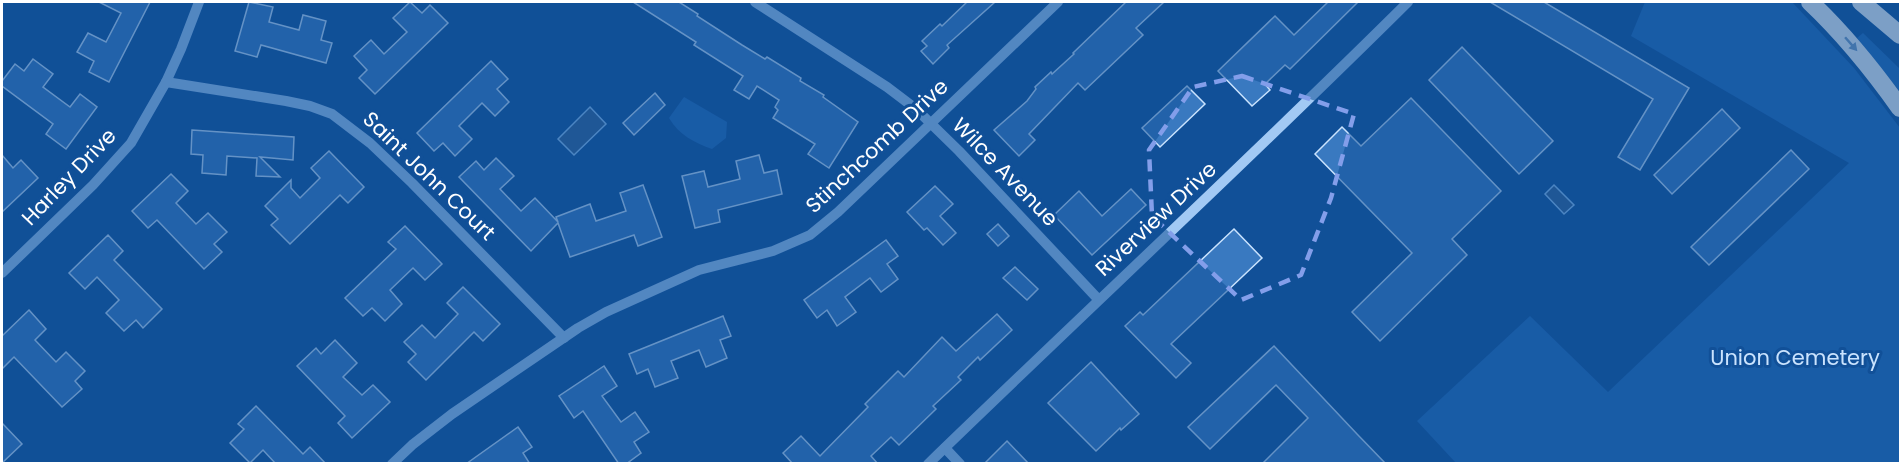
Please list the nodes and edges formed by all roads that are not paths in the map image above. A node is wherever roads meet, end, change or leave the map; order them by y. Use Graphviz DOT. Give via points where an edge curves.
graph roads {
  1 [pos="199,2"];
  2 [pos="755,2"];
  3 [pos="1058,2"];
  4 [pos="1408,2"];
  5 [pos="1810,2"];
  6 [pos="1861,2"];
  7 [pos="1900,35"];
  8 [pos="166,82"];
  9 [pos="1900,108"];
  10 [pos="931,123"];
  11 [pos="2,273"];
  12 [pos="1098,299"];
  13 [pos="564,338"];
  14 [pos="945,448"];
  15 [pos="392,464"];
  16 [pos="928,464"];
  17 [pos="960,464"];
  1 -- 8 [label="street, Harley Drive"];
  2 -- 10 [label="street, Wilce Avenue" via="902,98"];
  3 -- 10 [label="street, Stinchcomb Drive"];
  4 -- 12 [label="street, Riverview Drive" via="1257,151"];
  5 -- 9 [label="highway, one-way" via="1858,52"];
  6 -- 7 [label="highway"];
  8 -- 11 [label="street, Harley Drive" via="132,143"];
  8 -- 13 [label="street, Saint John Court" via="310,105 332,114 412,183"];
  10 -- 12 [label="street, Wilce Avenue"];
  10 -- 13 [label="street, Stinchcomb Drive" via="810,235 773,252 699,270 606,312"];
  12 -- 14 [label="street, Riverview Drive"];
  13 -- 15 [label="street, Stinchcomb Drive" via="452,414"];
  14 -- 16 [label="street, Riverview Drive"];
  14 -- 17 [label="street"];
}
